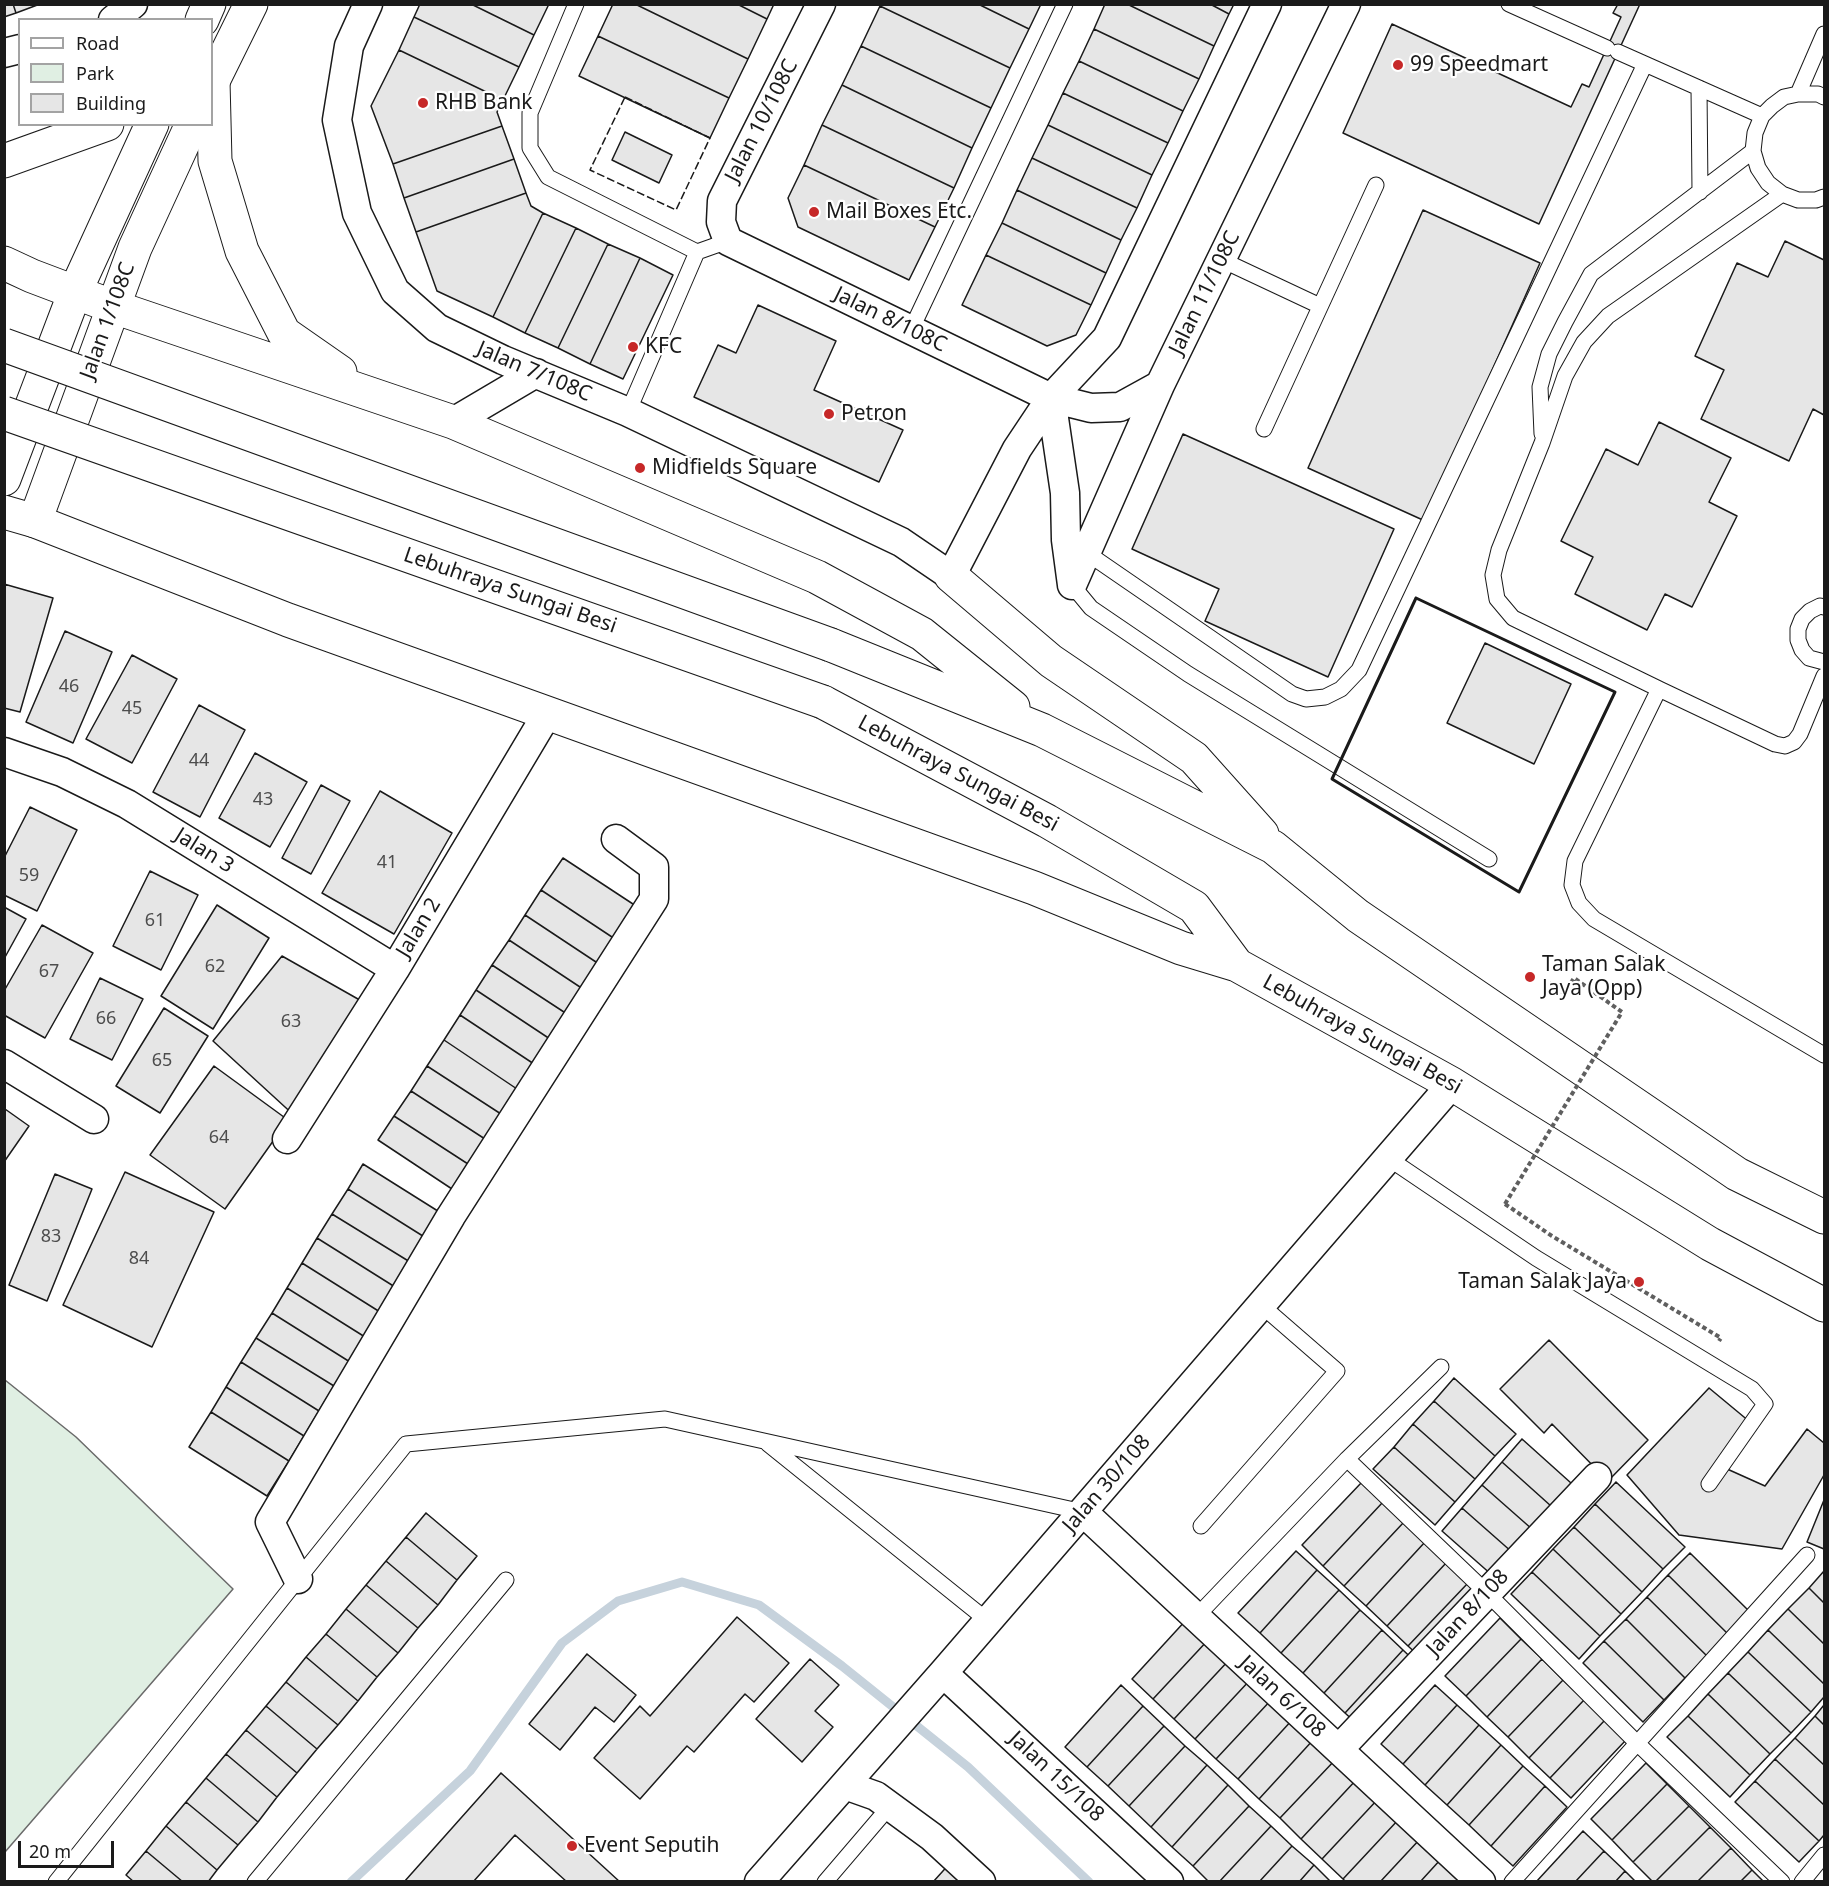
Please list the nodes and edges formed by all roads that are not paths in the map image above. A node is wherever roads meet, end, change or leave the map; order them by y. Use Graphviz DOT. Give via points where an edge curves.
graph roads {
  1 [pos="133,4"];
  2 [pos="209,4"];
  3 [pos="251,4"];
  4 [pos="368,4"];
  5 [pos="576,4"];
  6 [pos="821,4"];
  7 [pos="1065,4"];
  8 [pos="1267,4"];
  9 [pos="1346,4"];
  10 [pos="1509,4"];
  11 [pos="116,18"];
  12 [pos="202,18"];
  13 [pos="1824,34"];
  14 [pos="1645,64"];
  15 [pos="213,80"];
  16 [pos="1699,88"];
  17 [pos="1798,94"];
  18 [pos="1824,97"];
  19 [pos="213,108"];
  20 [pos="1762,116"];
  21 [pos="101,126"];
  22 [pos="151,126"];
  23 [pos="191,126"];
  24 [pos="1754,151"];
  25 [pos="4,161"];
  26 [pos="1376,185"];
  27 [pos="1700,192"];
  28 [pos="1782,194"];
  29 [pos="1824,196"];
  30 [pos="728,241"];
  31 [pos="698,252"];
  32 [pos="1222,260"];
  33 [pos="4,263"];
  34 [pos="75,292"];
  35 [pos="1320,306"];
  36 [pos="114,307"];
  37 [pos="910,330"];
  38 [pos="4,345"];
  39 [pos="536,374"];
  40 [pos="1160,385"];
  41 [pos="371,394"];
  42 [pos="1052,398"];
  43 [pos="628,412"];
  44 [pos="4,413"];
  45 [pos="453,422"];
  46 [pos="1263,429"];
  47 [pos="1542,443"];
  48 [pos="4,479"];
  49 [pos="20,517"];
  50 [pos="1087,553"];
  51 [pos="951,576"];
  52 [pos="1072,585"];
  53 [pos="1824,607"];
  54 [pos="1824,662"];
  55 [pos="1824,676"];
  56 [pos="1659,689"];
  57 [pos="547,714"];
  58 [pos="1042,730"];
  59 [pos="4,752"];
  60 [pos="616,839"];
  61 [pos="1273,847"];
  62 [pos="1489,859"];
  63 [pos="1237,965"];
  64 [pos="395,969"];
  65 [pos="1824,1055"];
  66 [pos="4,1064"];
  67 [pos="1452,1084"];
  68 [pos="94,1119"];
  69 [pos="287,1139"];
  70 [pos="1388,1158"];
  71 [pos="1824,1217"];
  72 [pos="1261,1305"];
  73 [pos="1824,1305"];
  74 [pos="1441,1367"];
  75 [pos="764,1441"];
  76 [pos="1347,1459"];
  77 [pos="1597,1477"];
  78 [pos="1709,1484"];
  79 [pos="1083,1512"];
  80 [pos="1201,1527"];
  81 [pos="1807,1555"];
  82 [pos="298,1579"];
  83 [pos="506,1580"];
  84 [pos="1487,1593"];
  85 [pos="1196,1617"];
  86 [pos="988,1621"];
  87 [pos="938,1679"];
  88 [pos="1636,1743"];
  89 [pos="1339,1749"];
  90 [pos="845,1785"];
  91 [pos="890,1806"];
  92 [pos="1824,1855"];
  93 [pos="56,1881"];
  94 [pos="255,1881"];
  95 [pos="759,1881"];
  96 [pos="825,1881"];
  97 [pos="981,1881"];
  98 [pos="1169,1881"];
  99 [pos="1481,1881"];
  100 [pos="1512,1881"];
  101 [pos="1782,1881"];
  102 [pos="1802,1881"];
  1 -- 11 [label="street"];
  2 -- 12 [label="main road"];
  3 -- 15 [label="main road"];
  4 -- 39 [label="street, Jalan 7/108C" via="349,46 337,120 357,213 395,291 437,328"];
  5 -- 31 [label="lane" via="530,113 530,148 548,177"];
  6 -- 30 [label="street, Jalan 10/108C" via="722,201 721,222"];
  7 -- 37 [label="lane"];
  8 -- 42 [label="street" via="1107,338"];
  9 -- 32 [label="street, Jalan 11/108C"];
  10 -- 14 [label="lane"];
  13 -- 17 [label="lane"];
  14 -- 16 [label="lane"];
  14 -- 50 [label="lane" via="1359,670 1341,689 1324,697 1306,699 1292,694"];
  16 -- 20 [label="lane"];
  16 -- 27 [label="lane"];
  17 -- 18 [label="lane"];
  17 -- 20 [label="lane" via="1784,98"];
  19 -- 41 [label="main road" via="215,161 242,252 284,333"];
  20 -- 24 [label="lane" via="1755,133"];
  21 -- 25 [label="main road"];
  22 -- 34 [label="main road, Jalan 1/108C"];
  23 -- 36 [label="main road, Jalan 1/108C" via="135,248"];
  24 -- 27 [label="lane"];
  24 -- 28 [label="lane" via="1758,168"];
  26 -- 35 [label="lane"];
  27 -- 47 [label="lane" via="1591,274 1549,354 1540,387"];
  28 -- 29 [label="lane" via="1798,200"];
  28 -- 47 [label="lane" via="1608,316 1584,342 1565,376"];
  30 -- 31 [label="lane"];
  30 -- 37 [label="street, Jalan 8/108C"];
  31 -- 43 [label="lane"];
  32 -- 35 [label="lane"];
  32 -- 40 [label="street, Jalan 11/108C"];
  33 -- 34 [label="main road"];
  34 -- 36 [label="main road"];
  34 -- 48 [label="main road, Jalan 1/108C"];
  35 -- 46 [label="lane"];
  36 -- 41 [label="main road"];
  36 -- 49 [label="main road, Jalan 1/108C"];
  37 -- 42 [label="street, Jalan 8/108C"];
  38 -- 58 [label="main road, bridge" via="831,645"];
  39 -- 43 [label="street, Jalan 7/108C"];
  39 -- 45 [label="street"];
  40 -- 42 [label="street, Jalan 8/108C" via="1120,407 1091,408"];
  40 -- 50 [label="street, Jalan 11/108C"];
  41 -- 45 [label="main road"];
  42 -- 51 [label="street" via="1017,449"];
  42 -- 52 [label="street"];
  43 -- 51 [label="street, Jalan 7/108C" via="901,542"];
  44 -- 63 [label="main road, Lebuhraya Sungai Besi, bridge" via="824,702 1047,821 1194,907"];
  45 -- 58 [label="main road" via="817,577 922,634"];
  47 -- 56 [label="lane" via="1499,550 1493,575 1497,599 1514,618"];
  49 -- 57 [label="main road"];
  50 -- 52 [label="street, Jalan 11/108C"];
  51 -- 61 [label="main road" via="1051,661 1194,759"];
  52 -- 62 [label="lane" via="1091,608 1188,674"];
  53 -- 54 [label="lane" via="1810,611 1802,619 1798,640 1809,658"];
  55 -- 56 [label="lane" via="1800,734 1785,746"];
  56 -- 65 [label="lane" via="1575,861 1572,885 1579,903 1594,919"];
  57 -- 63 [label="main road" via="1034,888 1181,948"];
  57 -- 64 [label="street, Jalan 2"];
  58 -- 61 [label="main road"];
  59 -- 64 [label="street, Jalan 3" via="62,772 126,804"];
  60 -- 82 [label="street" via="654,867 654,899 451,1216 270,1522"];
  61 -- 71 [label="main road" via="1358,916 1737,1174"];
  63 -- 67 [label="main road, Lebuhraya Sungai Besi"];
  64 -- 69 [label="street, Jalan 2"];
  66 -- 68 [label="street"];
  67 -- 70 [label="street, Jalan 30/108"];
  67 -- 73 [label="main road, Lebuhraya Sungai Besi" via="1710,1244"];
  70 -- 72 [label="street, Jalan 30/108"];
  70 -- 78 [label="lane" via="1536,1258 1752,1389 1765,1404"];
  72 -- 79 [label="street, Jalan 30/108"];
  72 -- 80 [label="lane" via="1337,1371"];
  74 -- 76 [label="lane"];
  75 -- 79 [label="lane"];
  75 -- 82 [label="lane" via="665,1419 406,1444"];
  75 -- 86 [label="lane"];
  76 -- 84 [label="lane"];
  76 -- 85 [label="lane"];
  77 -- 84 [label="street, Jalan 8/108"];
  79 -- 85 [label="street, Jalan 6/108"];
  79 -- 86 [label="street, Jalan 30/108"];
  81 -- 88 [label="lane"];
  82 -- 93 [label="lane"];
  83 -- 94 [label="lane"];
  84 -- 88 [label="lane"];
  84 -- 89 [label="street, Jalan 8/108"];
  85 -- 89 [label="street, Jalan 6/108"];
  86 -- 87 [label="street, Jalan 30/108"];
  87 -- 90 [label="street, Jalan 30/108"];
  87 -- 98 [label="street, Jalan 15/108"];
  88 -- 100 [label="lane"];
  88 -- 101 [label="lane"];
  89 -- 99 [label="street, Jalan 6/108"];
  90 -- 91 [label="street" via="876,1796"];
  90 -- 95 [label="street, Jalan 30/108"];
  91 -- 96 [label="lane"];
  91 -- 97 [label="street"];
  92 -- 102 [label="lane"];
}
